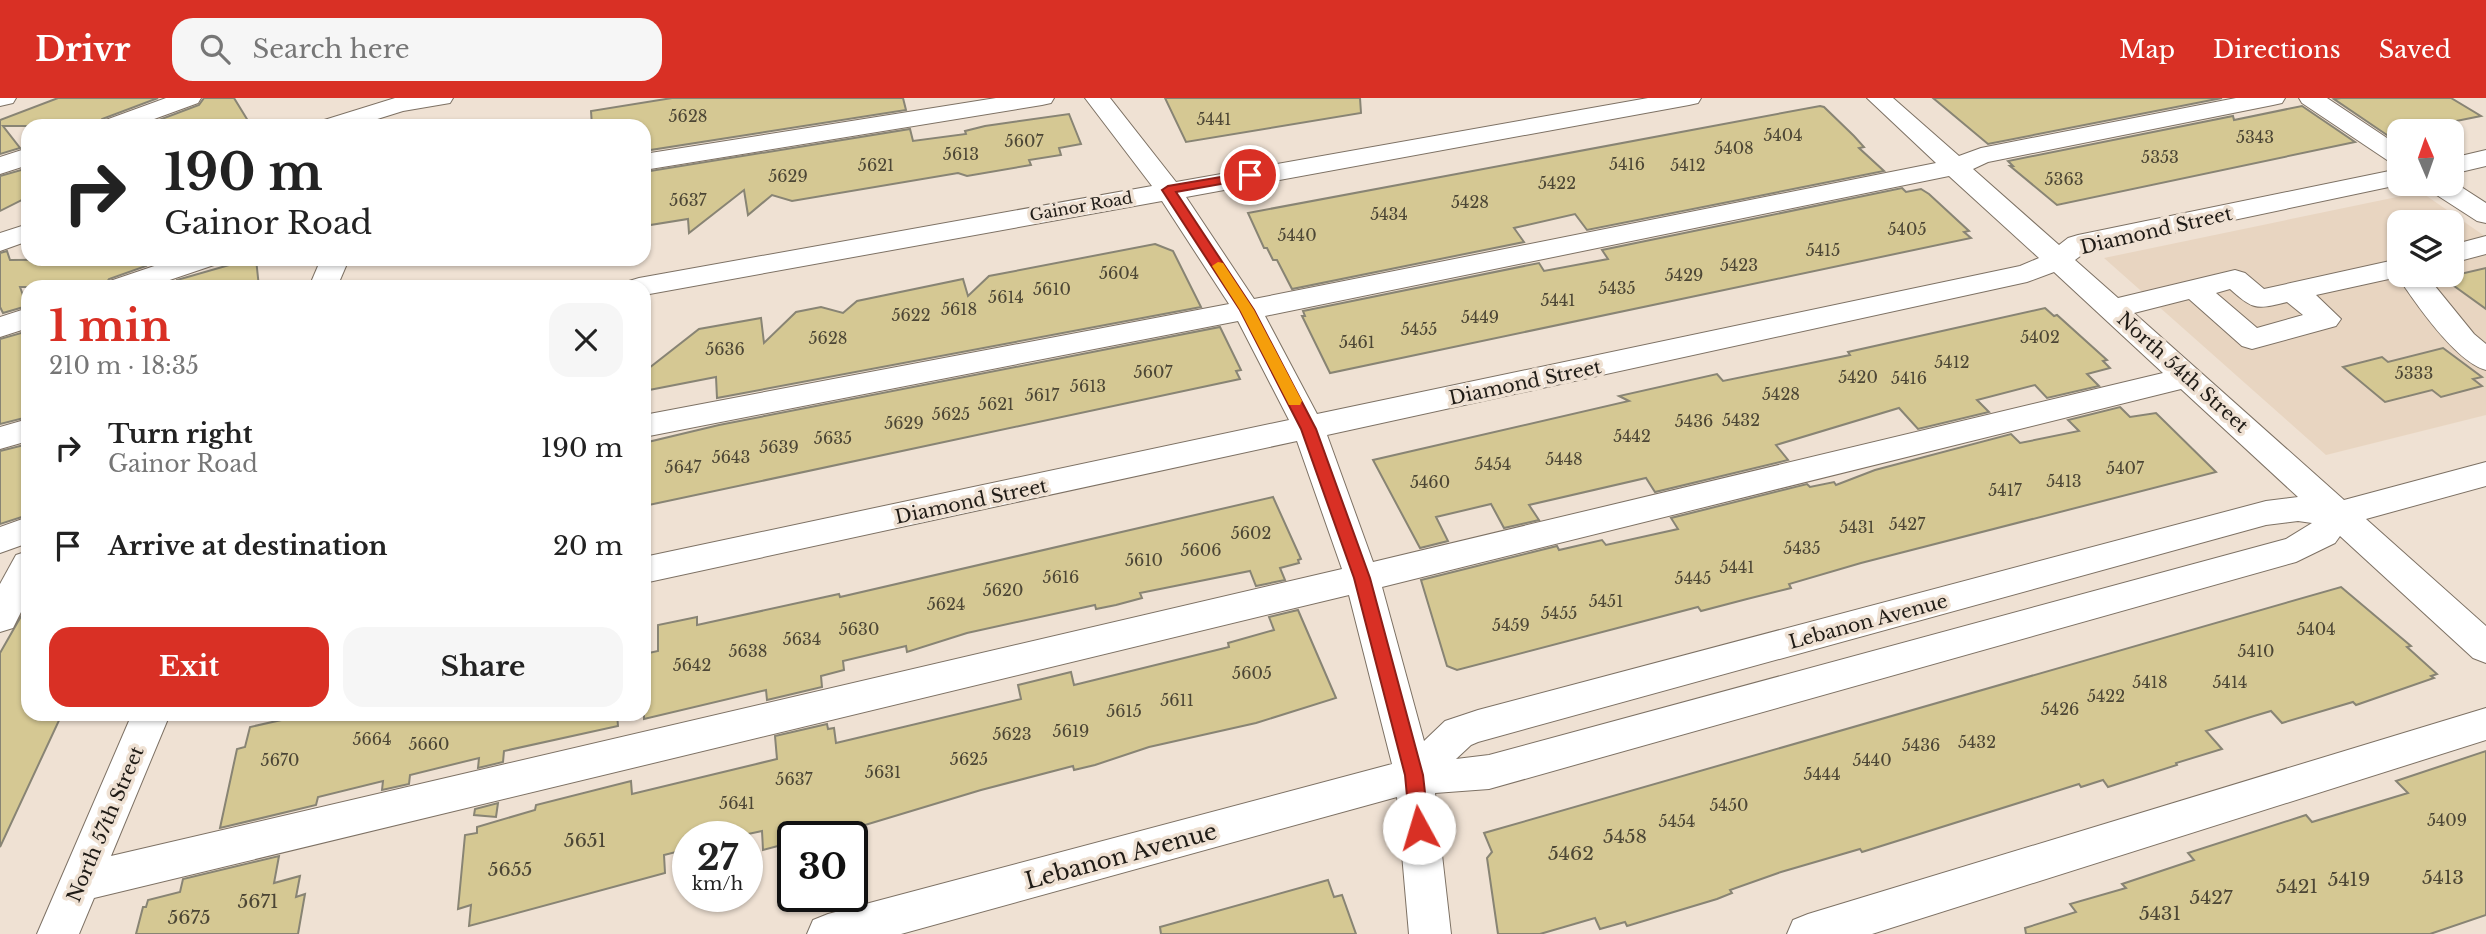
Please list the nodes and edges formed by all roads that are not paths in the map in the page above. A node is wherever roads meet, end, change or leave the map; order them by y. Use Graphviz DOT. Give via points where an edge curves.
graph roads {
  1 [pos="189,98"];
  2 [pos="441,98"];
  3 [pos="1042,98"];
  4 [pos="1097,98"];
  5 [pos="1689,98"];
  6 [pos="1879,98"];
  7 [pos="2273,98"];
  8 [pos="2311,98"];
  9 [pos="398,109"];
  10 [pos="131,119"];
  11 [pos="358,119"];
  12 [pos="2387,150"];
  13 [pos="21,158"];
  14 [pos="2486,158"];
  15 [pos="651,161"];
  16 [pos="2464,163"];
  17 [pos="0,166"];
  18 [pos="1955,167"];
  19 [pos="2387,180"];
  20 [pos="1168,190"];
  21 [pos="2457,196"];
  22 [pos="2486,215"];
  23 [pos="21,234"];
  24 [pos="0,242"];
  25 [pos="2486,244"];
  26 [pos="2464,250"];
  27 [pos="2057,261"];
  28 [pos="183,266"];
  29 [pos="2387,271"];
  30 [pos="141,280"];
  31 [pos="651,285"];
  32 [pos="2421,287"];
  33 [pos="2194,289"];
  34 [pos="2292,291"];
  35 [pos="2112,309"];
  36 [pos="1247,310"];
  37 [pos="21,320"];
  38 [pos="0,327"];
  39 [pos="2486,360"];
  40 [pos="2189,377"];
  41 [pos="651,425"];
  42 [pos="1309,429"];
  43 [pos="21,432"];
  44 [pos="0,438"];
  45 [pos="2486,474"];
  46 [pos="2339,513"];
  47 [pos="21,532"];
  48 [pos="0,540"];
  49 [pos="651,569"];
  50 [pos="21,578"];
  51 [pos="1362,578"];
  52 [pos="1885,616"];
  53 [pos="0,618"];
  54 [pos="2486,648"];
  55 [pos="1915,655"];
  56 [pos="148,721"];
  57 [pos="2486,724"];
  58 [pos="1414,775"];
  59 [pos="80,882"];
  60 [pos="58,934"];
  61 [pos="828,934"];
  62 [pos="1430,934"];
  63 [pos="1808,934"];
  1 -- 10 [label="street"];
  2 -- 9 [label="street"];
  3 -- 15 [label="street"];
  4 -- 20 [label="street"];
  5 -- 20 [label="street, Gainor Road"];
  6 -- 18 [label="street, North 54th Street"];
  7 -- 18 [label="street" via="1981,156"];
  8 -- 12 [label="street"];
  9 -- 11 [label="street"];
  13 -- 17 [label="street"];
  14 -- 16 [label="street"];
  18 -- 27 [label="street, North 54th Street"];
  18 -- 36 [label="street"];
  19 -- 27 [label="street, Diamond Street" via="2078,244"];
  20 -- 31 [label="street, Gainor Road"];
  20 -- 36 [label="street"];
  21 -- 22 [label="street"];
  23 -- 24 [label="street"];
  25 -- 26 [label="street"];
  27 -- 35 [label="street, North 54th Street"];
  27 -- 42 [label="street, Diamond Street" via="2027,273"];
  28 -- 30 [label="street"];
  29 -- 34 [label="street"];
  32 -- 39 [label="street" via="2464,341"];
  33 -- 34 [label="street" via="2235,279 2258,299"];
  33 -- 34 [label="street" via="2252,339 2326,319"];
  33 -- 35 [label="street"];
  35 -- 40 [label="street, North 54th Street"];
  36 -- 41 [label="street"];
  36 -- 42 [label="street"];
  37 -- 38 [label="street"];
  40 -- 46 [label="street, North 54th Street"];
  40 -- 51 [label="street"];
  42 -- 49 [label="street, Diamond Street"];
  42 -- 51 [label="street"];
  43 -- 44 [label="street"];
  45 -- 46 [label="street, Lebanon Avenue"];
  46 -- 52 [label="street, Lebanon Avenue" via="2298,509 2266,513"];
  46 -- 54 [label="street, North 54th Street"];
  46 -- 55 [label="street, Lebanon Avenue" via="2323,534 2296,549"];
  47 -- 48 [label="street"];
  50 -- 53 [label="street"];
  51 -- 58 [label="street"];
  51 -- 59 [label="street"];
  52 -- 55 [label="street"];
  52 -- 58 [label="street, Lebanon Avenue" via="1458,733"];
  55 -- 58 [label="street, Lebanon Avenue" via="1489,772"];
  56 -- 59 [label="street, North 57th Street"];
  57 -- 63 [label="street"];
  58 -- 61 [label="street, Lebanon Avenue"];
  58 -- 62 [label="street"];
  59 -- 60 [label="street, North 57th Street"];
}
